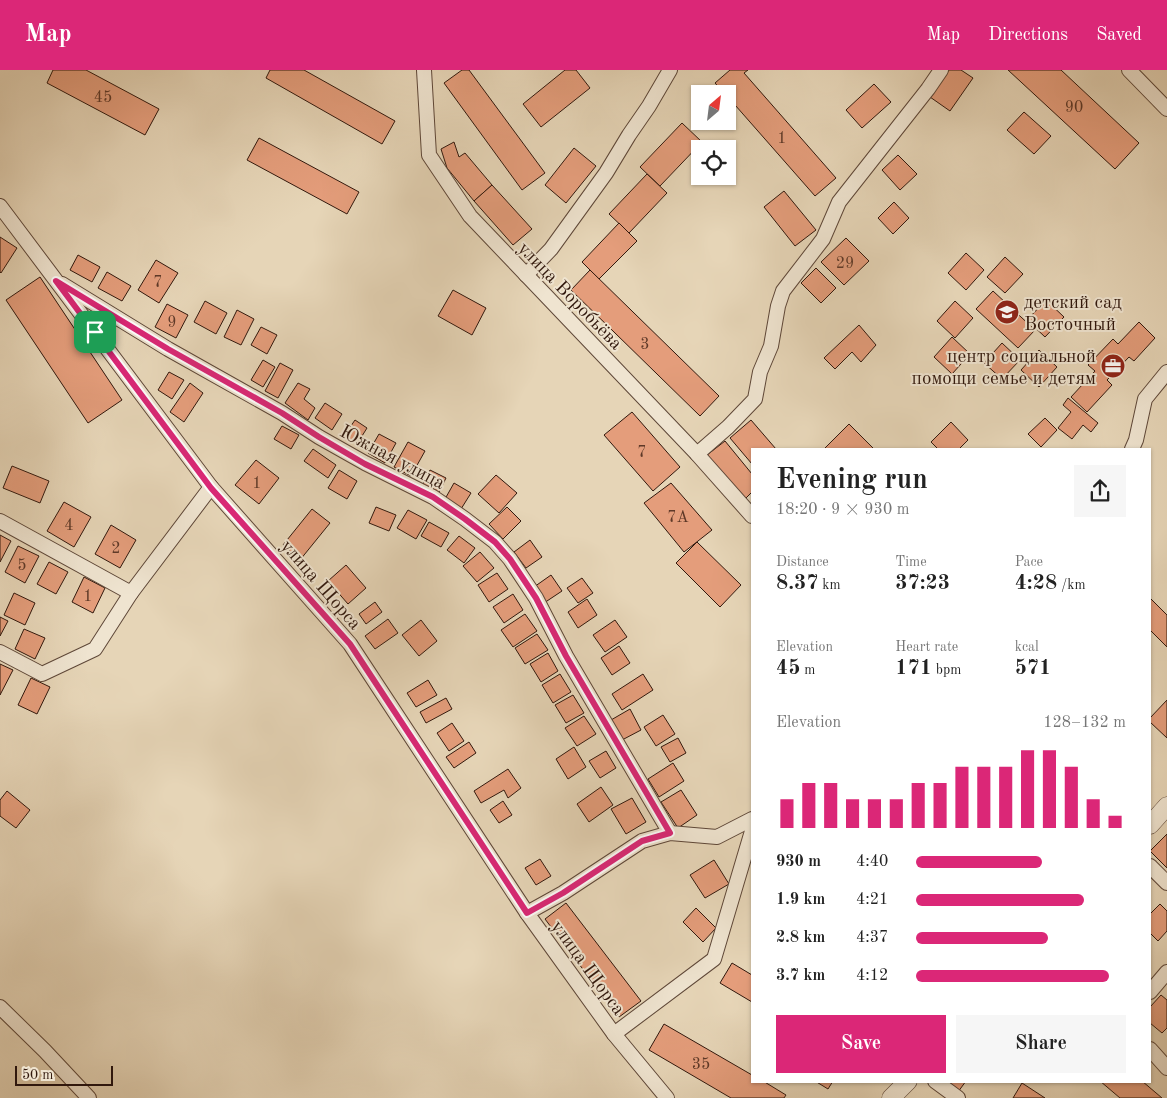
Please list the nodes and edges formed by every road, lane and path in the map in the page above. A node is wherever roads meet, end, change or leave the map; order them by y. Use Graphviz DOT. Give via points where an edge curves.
graph roads {
  1 [pos="424,70"];
  2 [pos="670,70"];
  3 [pos="941,70"];
  4 [pos="1130,70"];
  5 [pos="1167,109"];
  6 [pos="0,206"];
  7 [pos="526,274"];
  8 [pos="56,281"];
  9 [pos="1167,372"];
  10 [pos="1132,448"];
  11 [pos="696,454"];
  12 [pos="211,488"];
  13 [pos="751,515"];
  14 [pos="0,521"];
  15 [pos="131,593"];
  16 [pos="0,652"];
  17 [pos="1167,806"];
  18 [pos="751,820"];
  19 [pos="1151,823"];
  20 [pos="670,833"];
  21 [pos="751,834"];
  22 [pos="1151,867"];
  23 [pos="1167,883"];
  24 [pos="527,913"];
  25 [pos="1167,972"];
  26 [pos="1151,991"];
  27 [pos="0,1006"];
  28 [pos="614,1034"];
  29 [pos="1151,1050"];
  30 [pos="1167,1068"];
  31 [pos="906,1083"];
  32 [pos="938,1083"];
  33 [pos="89,1098"];
  34 [pos="667,1098"];
  35 [pos="891,1098"];
  36 [pos="958,1098"];
  1 -- 7 [label="street, улица Воробьёва" via="429,155 470,216"];
  2 -- 7 [label="street" via="606,173 551,249"];
  3 -- 11 [label="street" via="839,202 823,239 783,292 755,399"];
  4 -- 5 [label="street"];
  6 -- 8 [label="street, улица Щорса"];
  7 -- 11 [label="street, улица Воробьёва"];
  8 -- 12 [label="street, улица Щорса"];
  8 -- 20 [label="street, Южная улица" via="365,464 433,497 495,542 536,598 566,656"];
  9 -- 10 [label="street" via="1145,399"];
  11 -- 13 [label="street, улица Воробьёва"];
  12 -- 15 [label="street"];
  12 -- 24 [label="street, улица Щорса" via="350,644"];
  14 -- 15 [label="street"];
  15 -- 16 [label="street" via="95,649 42,674"];
  17 -- 19 [label="street"];
  18 -- 20 [label="street" via="717,837"];
  20 -- 24 [label="street" via="642,841"];
  21 -- 28 [label="street" via="714,959"];
  22 -- 23 [label="street"];
  24 -- 28 [label="street, улица Щорса"];
  25 -- 26 [label="street"];
  27 -- 33 [label="street"];
  28 -- 34 [label="street, улица Щорса"];
  29 -- 30 [label="street"];
  31 -- 35 [label="street"];
  32 -- 36 [label="street"];
}
